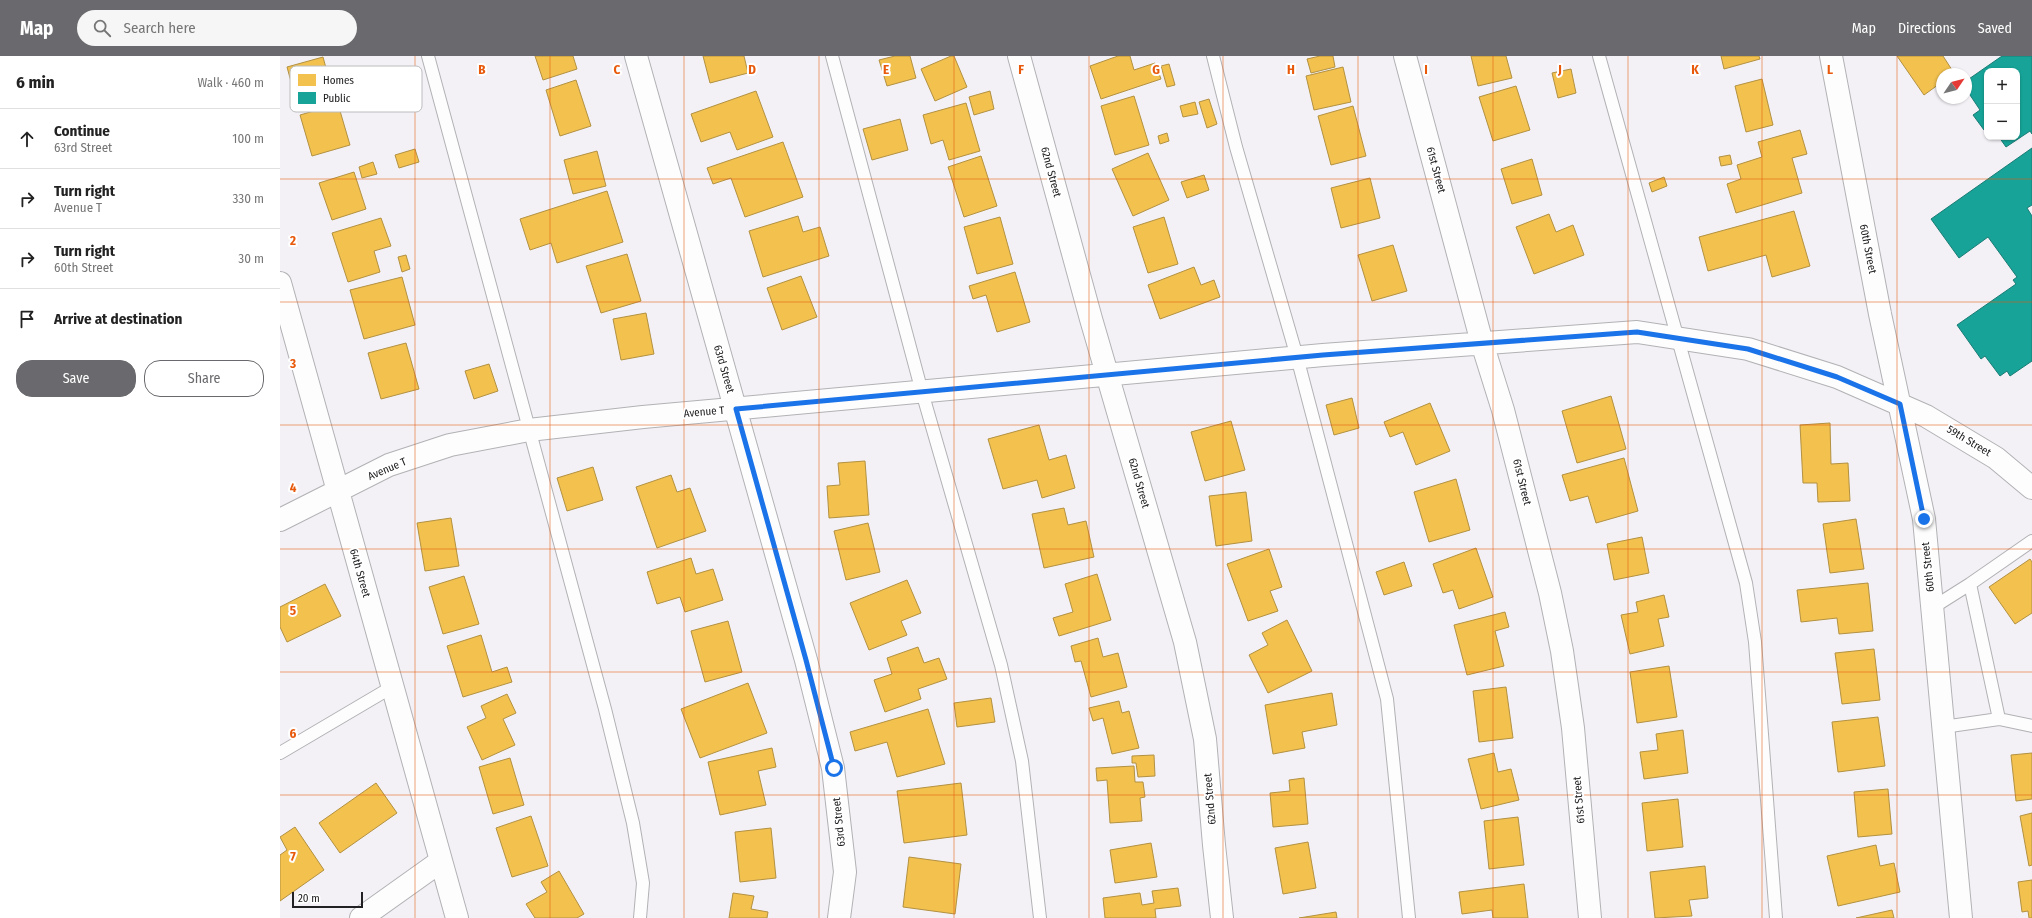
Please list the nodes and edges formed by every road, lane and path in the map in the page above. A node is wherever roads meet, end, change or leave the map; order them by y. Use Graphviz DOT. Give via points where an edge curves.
graph roads {
  1 [pos="428,56"];
  2 [pos="636,56"];
  3 [pos="832,56"];
  4 [pos="1019,56"];
  5 [pos="1213,56"];
  6 [pos="1405,56"];
  7 [pos="1599,56"];
  8 [pos="1831,56"];
  9 [pos="280,283"];
  10 [pos="1677,338"];
  11 [pos="1482,343"];
  12 [pos="1297,357"];
  13 [pos="1107,376"];
  14 [pos="922,392"];
  15 [pos="1900,404"];
  16 [pos="736,409"];
  17 [pos="529,430"];
  18 [pos="2032,488"];
  19 [pos="337,491"];
  20 [pos="280,520"];
  21 [pos="2032,541"];
  22 [pos="1970,584"];
  23 [pos="1932,608"];
  24 [pos="392,687"];
  25 [pos="1999,719"];
  26 [pos="2032,726"];
  27 [pos="1943,727"];
  28 [pos="280,753"];
  29 [pos="441,862"];
  30 [pos="361,918"];
  31 [pos="457,918"];
  32 [pos="640,918"];
  33 [pos="839,918"];
  34 [pos="1040,918"];
  35 [pos="1222,918"];
  36 [pos="1409,918"];
  37 [pos="1590,918"];
  38 [pos="1776,918"];
  39 [pos="1961,918"];
  1 -- 17 [label="lane"];
  2 -- 16 [label="street, 63rd Street"];
  3 -- 14 [label="lane"];
  4 -- 13 [label="street, 62nd Street"];
  5 -- 12 [label="lane" via="1236,147"];
  6 -- 11 [label="street, 61st Street"];
  7 -- 10 [label="lane"];
  8 -- 15 [label="street, 60th Street" via="1880,314"];
  9 -- 19 [label="street, 64th Street"];
  10 -- 11 [label="street, Avenue T" via="1637,332"];
  10 -- 15 [label="street, Avenue T" via="1748,349 1837,377"];
  10 -- 38 [label="lane" via="1746,583 1755,642"];
  11 -- 12 [label="street, Avenue T"];
  11 -- 37 [label="street, 61st Street" via="1507,426 1550,593 1562,651 1573,728"];
  12 -- 13 [label="street, Avenue T"];
  12 -- 36 [label="lane" via="1387,699"];
  13 -- 14 [label="street, Avenue T"];
  13 -- 35 [label="street, 62nd Street" via="1185,642 1205,739"];
  14 -- 16 [label="street, Avenue T"];
  14 -- 34 [label="lane" via="1001,665 1022,761"];
  15 -- 18 [label="street, 59th Street" via="1926,416 1996,458"];
  15 -- 23 [label="street, 60th Street" via="1924,519"];
  16 -- 17 [label="street, Avenue T"];
  16 -- 33 [label="street, 63rd Street" via="834,768 845,872"];
  17 -- 19 [label="street, Avenue T" via="450,445 389,466"];
  17 -- 32 [label="lane" via="633,823 643,883"];
  19 -- 20 [label="street, Avenue T"];
  19 -- 24 [label="street, 64th Street"];
  21 -- 22 [label="lane"];
  22 -- 23 [label="lane"];
  22 -- 25 [label="lane"];
  23 -- 27 [label="street, 60th Street"];
  24 -- 28 [label="lane"];
  24 -- 29 [label="street, 64th Street"];
  25 -- 26 [label="lane"];
  25 -- 27 [label="lane"];
  27 -- 39 [label="street, 60th Street"];
  29 -- 30 [label="street"];
  29 -- 31 [label="street, 64th Street"];
}
